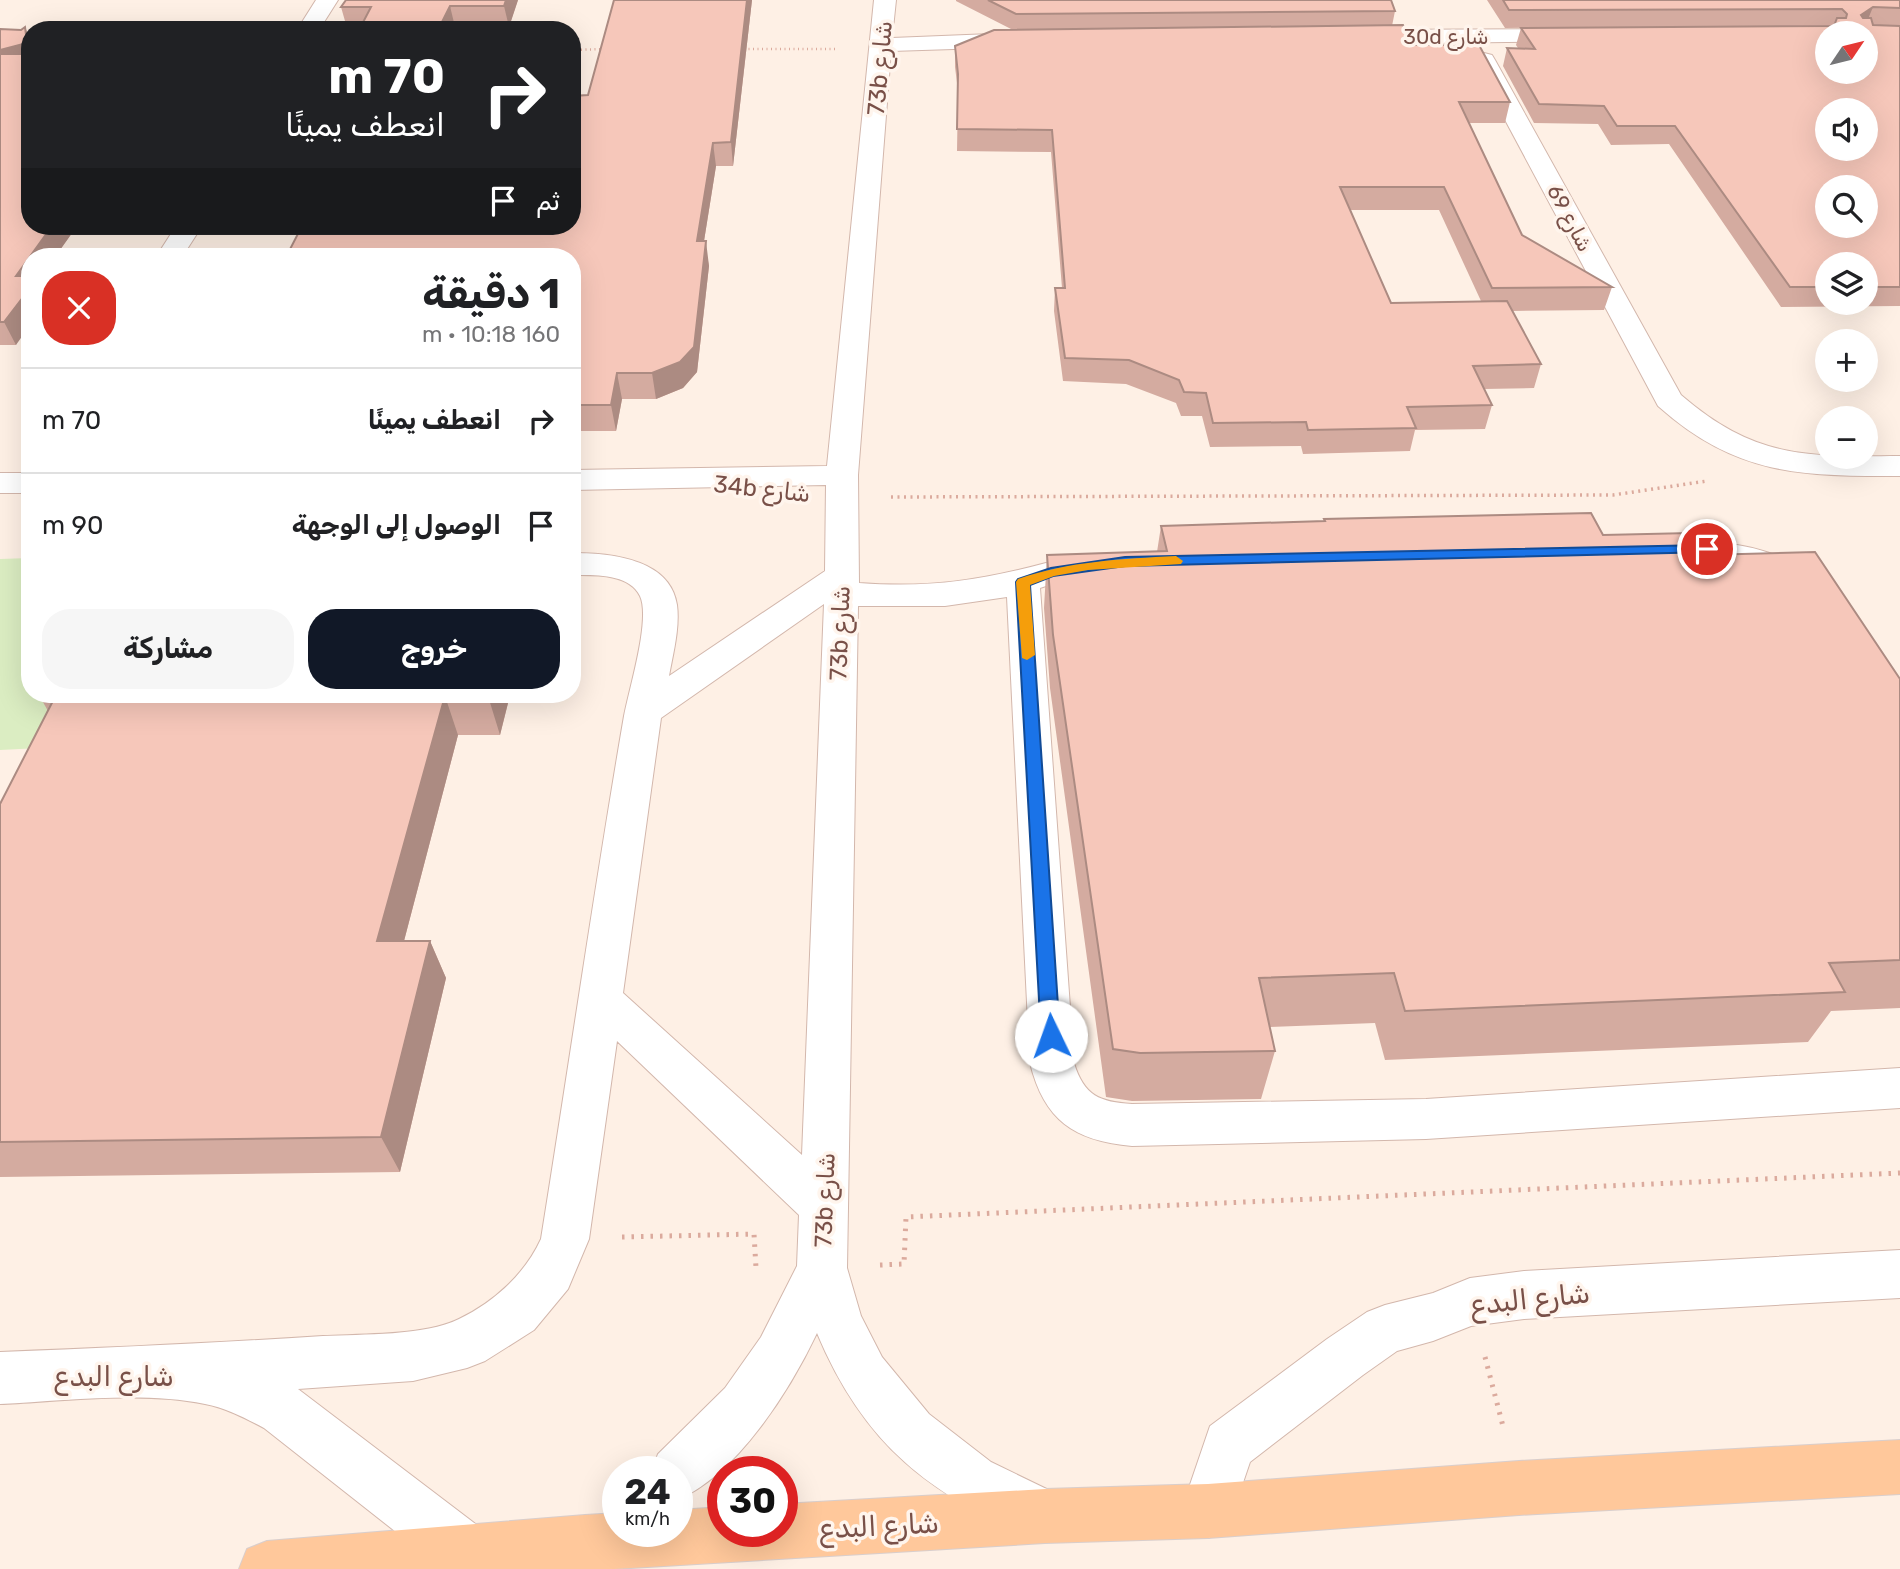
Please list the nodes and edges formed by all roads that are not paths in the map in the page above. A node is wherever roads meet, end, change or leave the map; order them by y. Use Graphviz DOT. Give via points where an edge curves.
graph roads {
  1 [pos="327,0"];
  2 [pos="314,21"];
  3 [pos="883,31"];
  4 [pos="1472,36"];
  5 [pos="1593,36"];
  6 [pos="1036,37"];
  7 [pos="1336,37"];
  8 [pos="1900,466"];
  9 [pos="581,480"];
  10 [pos="0,483"];
  11 [pos="21,483"];
  12 [pos="841,486"];
  13 [pos="1610,551"];
  14 [pos="581,564"];
  15 [pos="1076,568"];
  16 [pos="1023,582"];
  17 [pos="842,584"];
  18 [pos="1810,592"];
  19 [pos="643,712"];
  20 [pos="602,1000"];
  21 [pos="1900,1088"];
  22 [pos="825,1207"];
  23 [pos="822,1268"];
  24 [pos="1900,1274"];
  25 [pos="164,1372"];
  26 [pos="0,1378"];
  27 [pos="693,1458"];
  28 [pos="1900,1467"];
  29 [pos="1208,1511"];
  30 [pos="1045,1516"];
  31 [pos="601,1532"];
  32 [pos="466,1552"];
  33 [pos="267,1569"];
  1 -- 2 [label="street"];
  3 -- 6 [label="street"];
  3 -- 12 [label="street, 73b شارع"];
  4 -- 5 [label="street, 30d شارع"];
  4 -- 7 [label="street, 30d شارع"];
  4 -- 8 [label="street, شارع 69" via="1669,400 1694,425 1733,447 1779,461 1827,467"];
  9 -- 12 [label="street, 34b شارع" via="683,480 759,492"];
  10 -- 11 [label="street"];
  12 -- 17 [label="street, 73b شارع"];
  13 -- 18 [label="street" via="1726,552 1769,566"];
  14 -- 19 [label="street" via="623,568 657,594 662,611"];
  15 -- 16 [label="street"];
  16 -- 17 [label="street" via="919,598"];
  16 -- 21 [label="street" via="1052,1063 1056,1083 1067,1101 1086,1115 1108,1125 1426,1119"];
  17 -- 19 [label="street"];
  17 -- 22 [label="street, 73b شارع"];
  19 -- 20 [label="street"];
  20 -- 22 [label="street"];
  20 -- 25 [label="street" via="565,1239 551,1272 516,1313 467,1343 413,1356"];
  22 -- 23 [label="street, 73b شارع"];
  23 -- 27 [label="street, 73b شارع" via="796,1326 760,1384"];
  23 -- 30 [label="street, 73b شارع" via="838,1323 864,1375 910,1433 972,1481"];
  24 -- 29 [label="street, شارع البدع" via="1524,1295 1470,1302 1385,1330 1229,1445"];
  25 -- 26 [label="street, شارع البدع"];
  25 -- 32 [label="street, شارع البدع" via="206,1378 283,1409"];
  28 -- 29 [label="main road, شارع البدع"];
  29 -- 30 [label="main road, شارع البدع"];
  30 -- 31 [label="main road, شارع البدع"];
  31 -- 32 [label="main road, شارع البدع"];
  32 -- 33 [label="main road, شارع البدع"];
}
